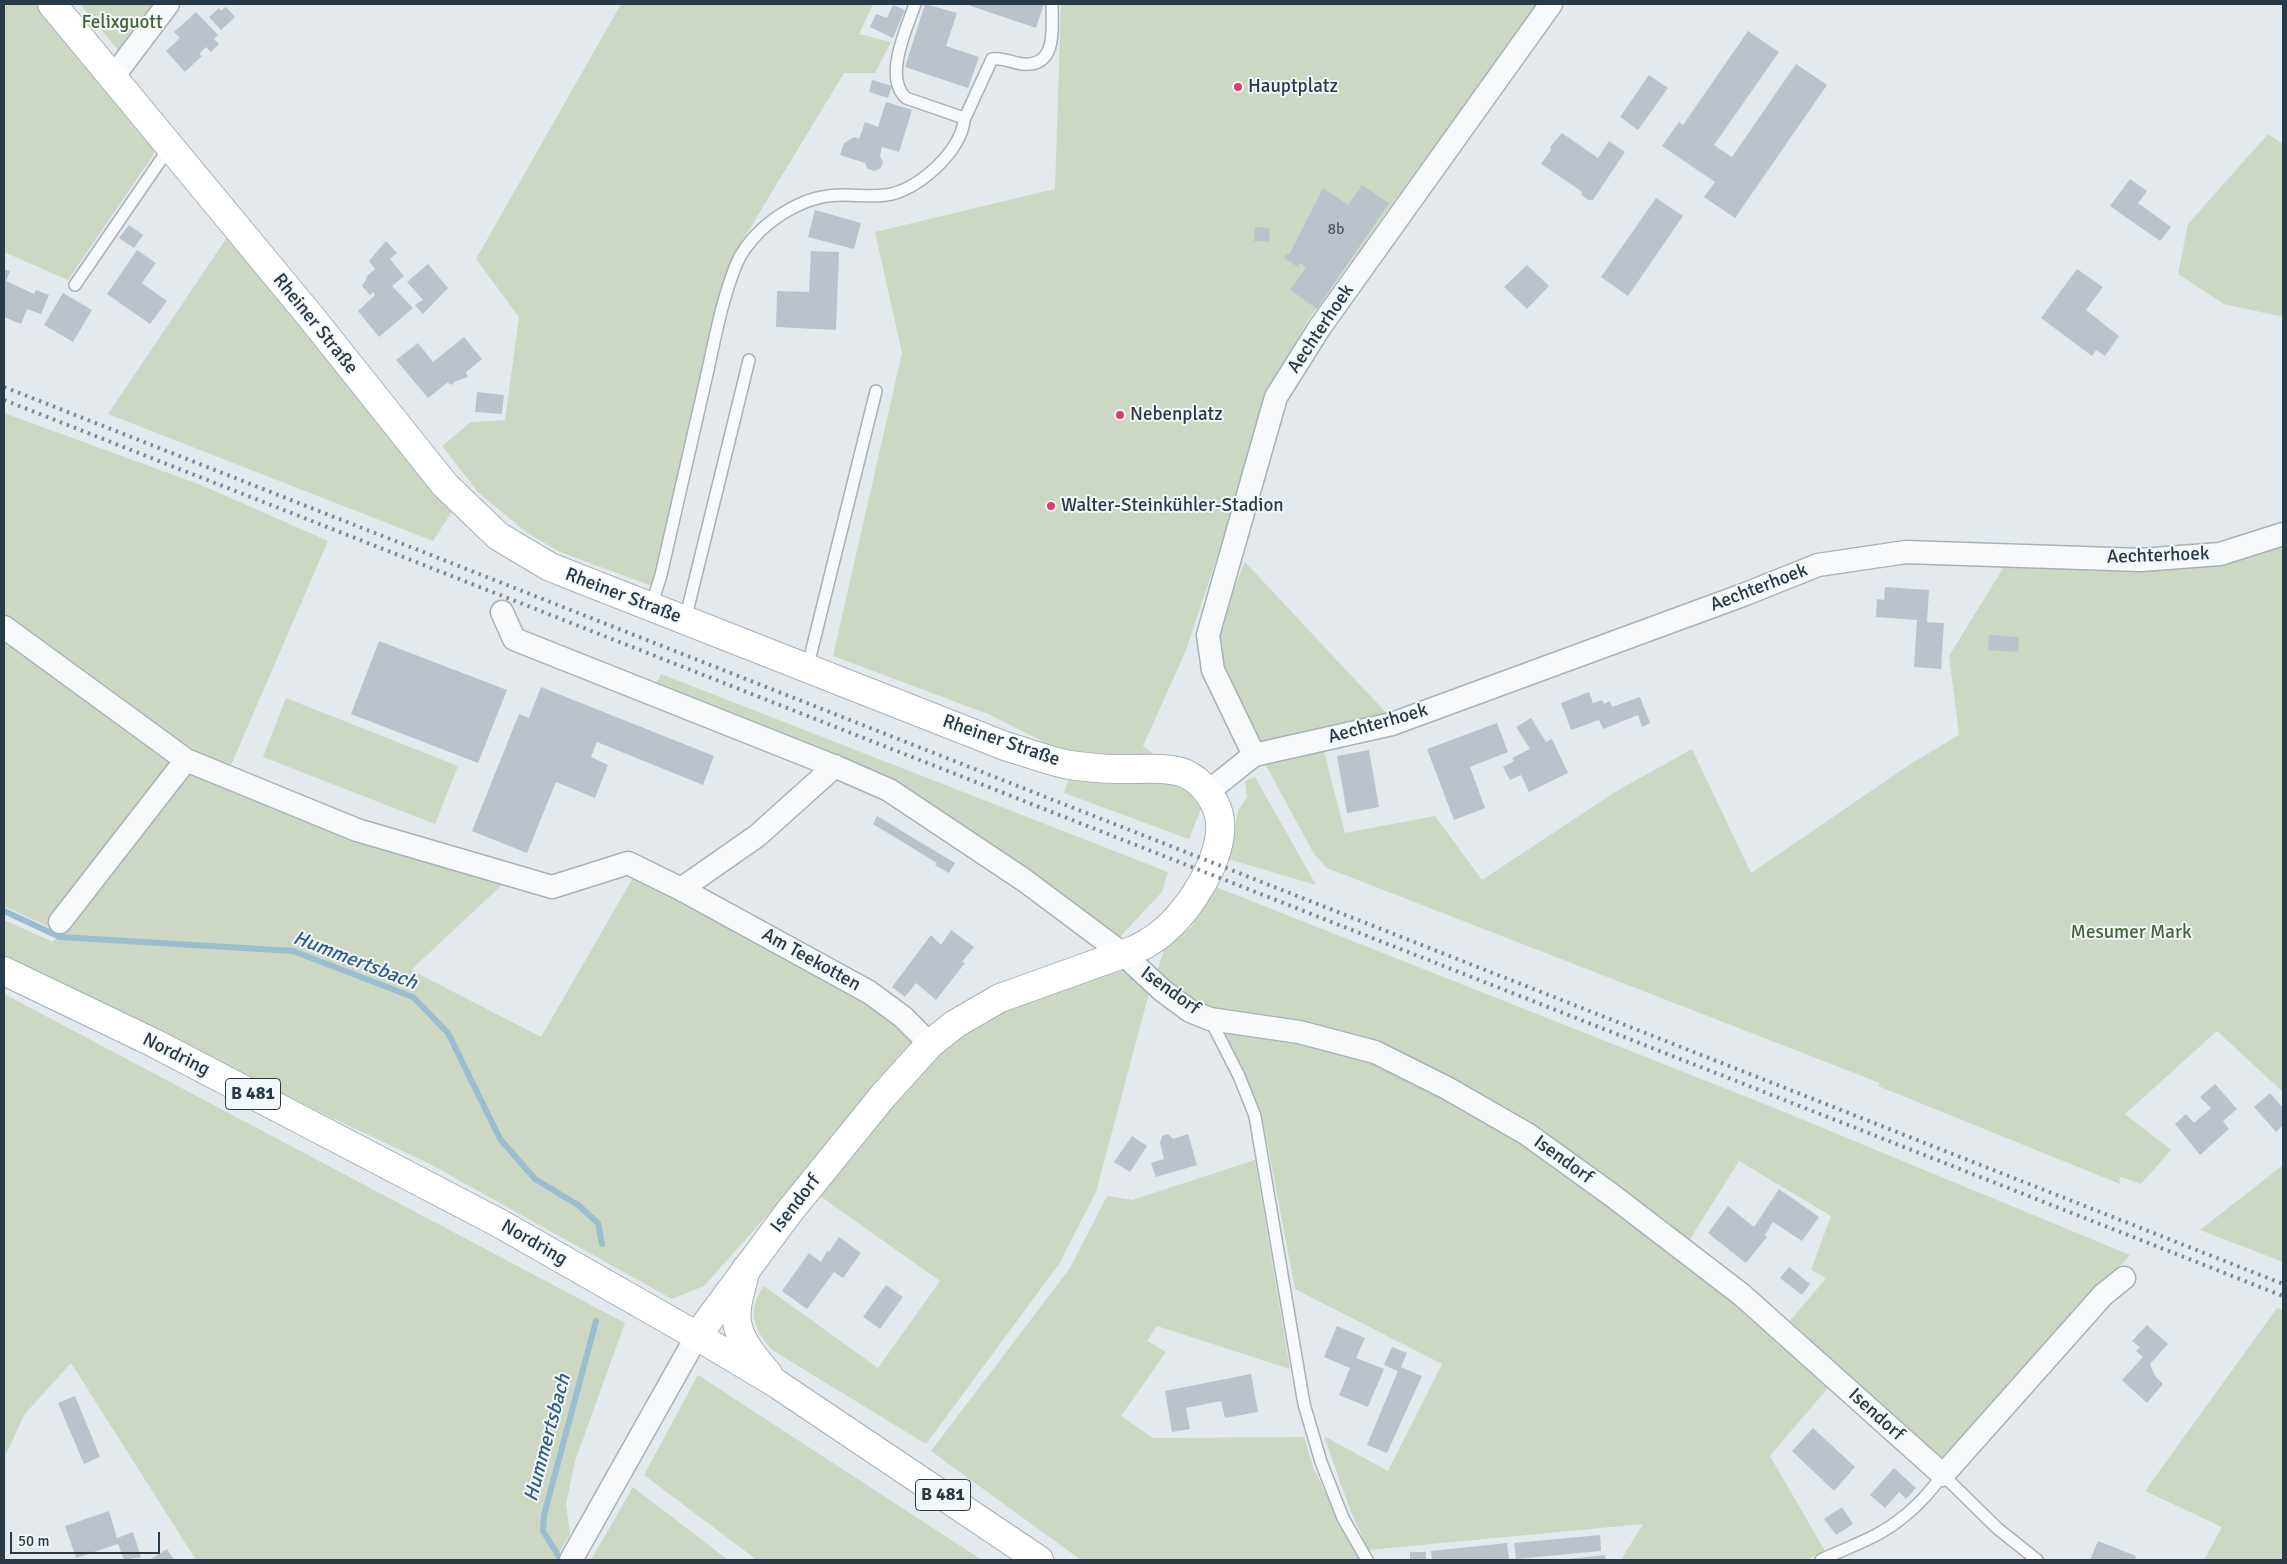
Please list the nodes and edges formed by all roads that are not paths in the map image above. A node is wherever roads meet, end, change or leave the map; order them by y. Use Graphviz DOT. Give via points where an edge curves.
graph roads {
  1 [pos="52,4"];
  2 [pos="168,4"];
  3 [pos="915,4"];
  4 [pos="1052,4"];
  5 [pos="1551,4"];
  6 [pos="113,78"];
  7 [pos="964,120"];
  8 [pos="169,148"];
  9 [pos="74,285"];
  10 [pos="749,360"];
  11 [pos="876,391"];
  12 [pos="2283,534"];
  13 [pos="651,607"];
  14 [pos="502,612"];
  15 [pos="685,620"];
  16 [pos="4,627"];
  17 [pos="807,669"];
  18 [pos="1254,755"];
  19 [pos="186,760"];
  20 [pos="835,766"];
  21 [pos="1209,791"];
  22 [pos="681,889"];
  23 [pos="1192,898"];
  24 [pos="60,922"];
  25 [pos="1123,954"];
  26 [pos="4,971"];
  27 [pos="1210,1019"];
  28 [pos="930,1044"];
  29 [pos="746,1269"];
  30 [pos="2124,1278"];
  31 [pos="697,1336"];
  32 [pos="777,1384"];
  33 [pos="1943,1475"];
  34 [pos="575,1554"];
  35 [pos="1039,1560"];
  36 [pos="1367,1560"];
  37 [pos="1820,1560"];
  38 [pos="2037,1560"];
  1 -- 6 [label="street, Rheiner Straße"];
  2 -- 6 [label="street"];
  3 -- 7 [label="lane" via="896,62 902,94"];
  4 -- 7 [label="lane" via="1052,38 1045,57 1035,64 992,59"];
  5 -- 18 [label="street, Aechterhoek" via="1320,327 1276,397 1208,635 1213,670"];
  6 -- 8 [label="street, Rheiner Straße"];
  7 -- 13 [label="lane" via="958,139 944,158 917,183 887,195 836,194 808,201 773,221 744,250 731,278"];
  8 -- 9 [label="lane"];
  8 -- 13 [label="street, Rheiner Straße" via="311,317 444,485 498,536 550,567"];
  10 -- 15 [label="lane"];
  11 -- 17 [label="lane"];
  12 -- 18 [label="street, Aechterhoek" via="2220,554 2141,560 1906,552 1818,565 1392,724"];
  13 -- 15 [label="street, Rheiner Straße"];
  14 -- 20 [label="street" via="514,639"];
  15 -- 17 [label="street, Rheiner Straße"];
  16 -- 19 [label="street, Am Teekotten"];
  17 -- 21 [label="street, Rheiner Straße" via="1005,746 1070,765 1157,769 1189,775"];
  18 -- 21 [label="street, Aechterhoek"];
  19 -- 22 [label="street, Am Teekotten" via="357,830 552,887 628,863"];
  19 -- 24 [label="street"];
  20 -- 22 [label="street" via="757,836"];
  20 -- 25 [label="street" via="889,790 1024,880"];
  21 -- 23 [label="street, Rheiner Straße" via="1219,812 1221,836 1212,862"];
  22 -- 28 [label="street, Am Teekotten" via="869,992 903,1017"];
  23 -- 25 [label="street, Isendorf" via="1176,920 1152,942"];
  25 -- 27 [label="street, Isendorf" via="1162,991 1190,1011"];
  25 -- 28 [label="street, Isendorf" via="1000,998 955,1024"];
  26 -- 31 [label="street, Nordring / B 481" via="154,1043 490,1218"];
  27 -- 33 [label="street, Isendorf" via="1299,1032 1375,1052 1447,1088 1527,1134 1742,1295"];
  27 -- 36 [label="lane" via="1256,1116 1304,1404 1318,1452 1344,1518"];
  28 -- 29 [label="street, Isendorf" via="883,1096"];
  29 -- 31 [label="street, Isendorf"];
  29 -- 32 [label="street" via="738,1305 738,1327 754,1356"];
  30 -- 33 [label="street" via="2103,1295"];
  31 -- 32 [label="street, Nordring / B 481"];
  31 -- 34 [label="street, Isendorf"];
  32 -- 35 [label="street, Nordring / B 481"];
  33 -- 37 [label="lane" via="1929,1493 1886,1530"];
  33 -- 38 [label="lane, Isendorf" via="1997,1528"];
}
